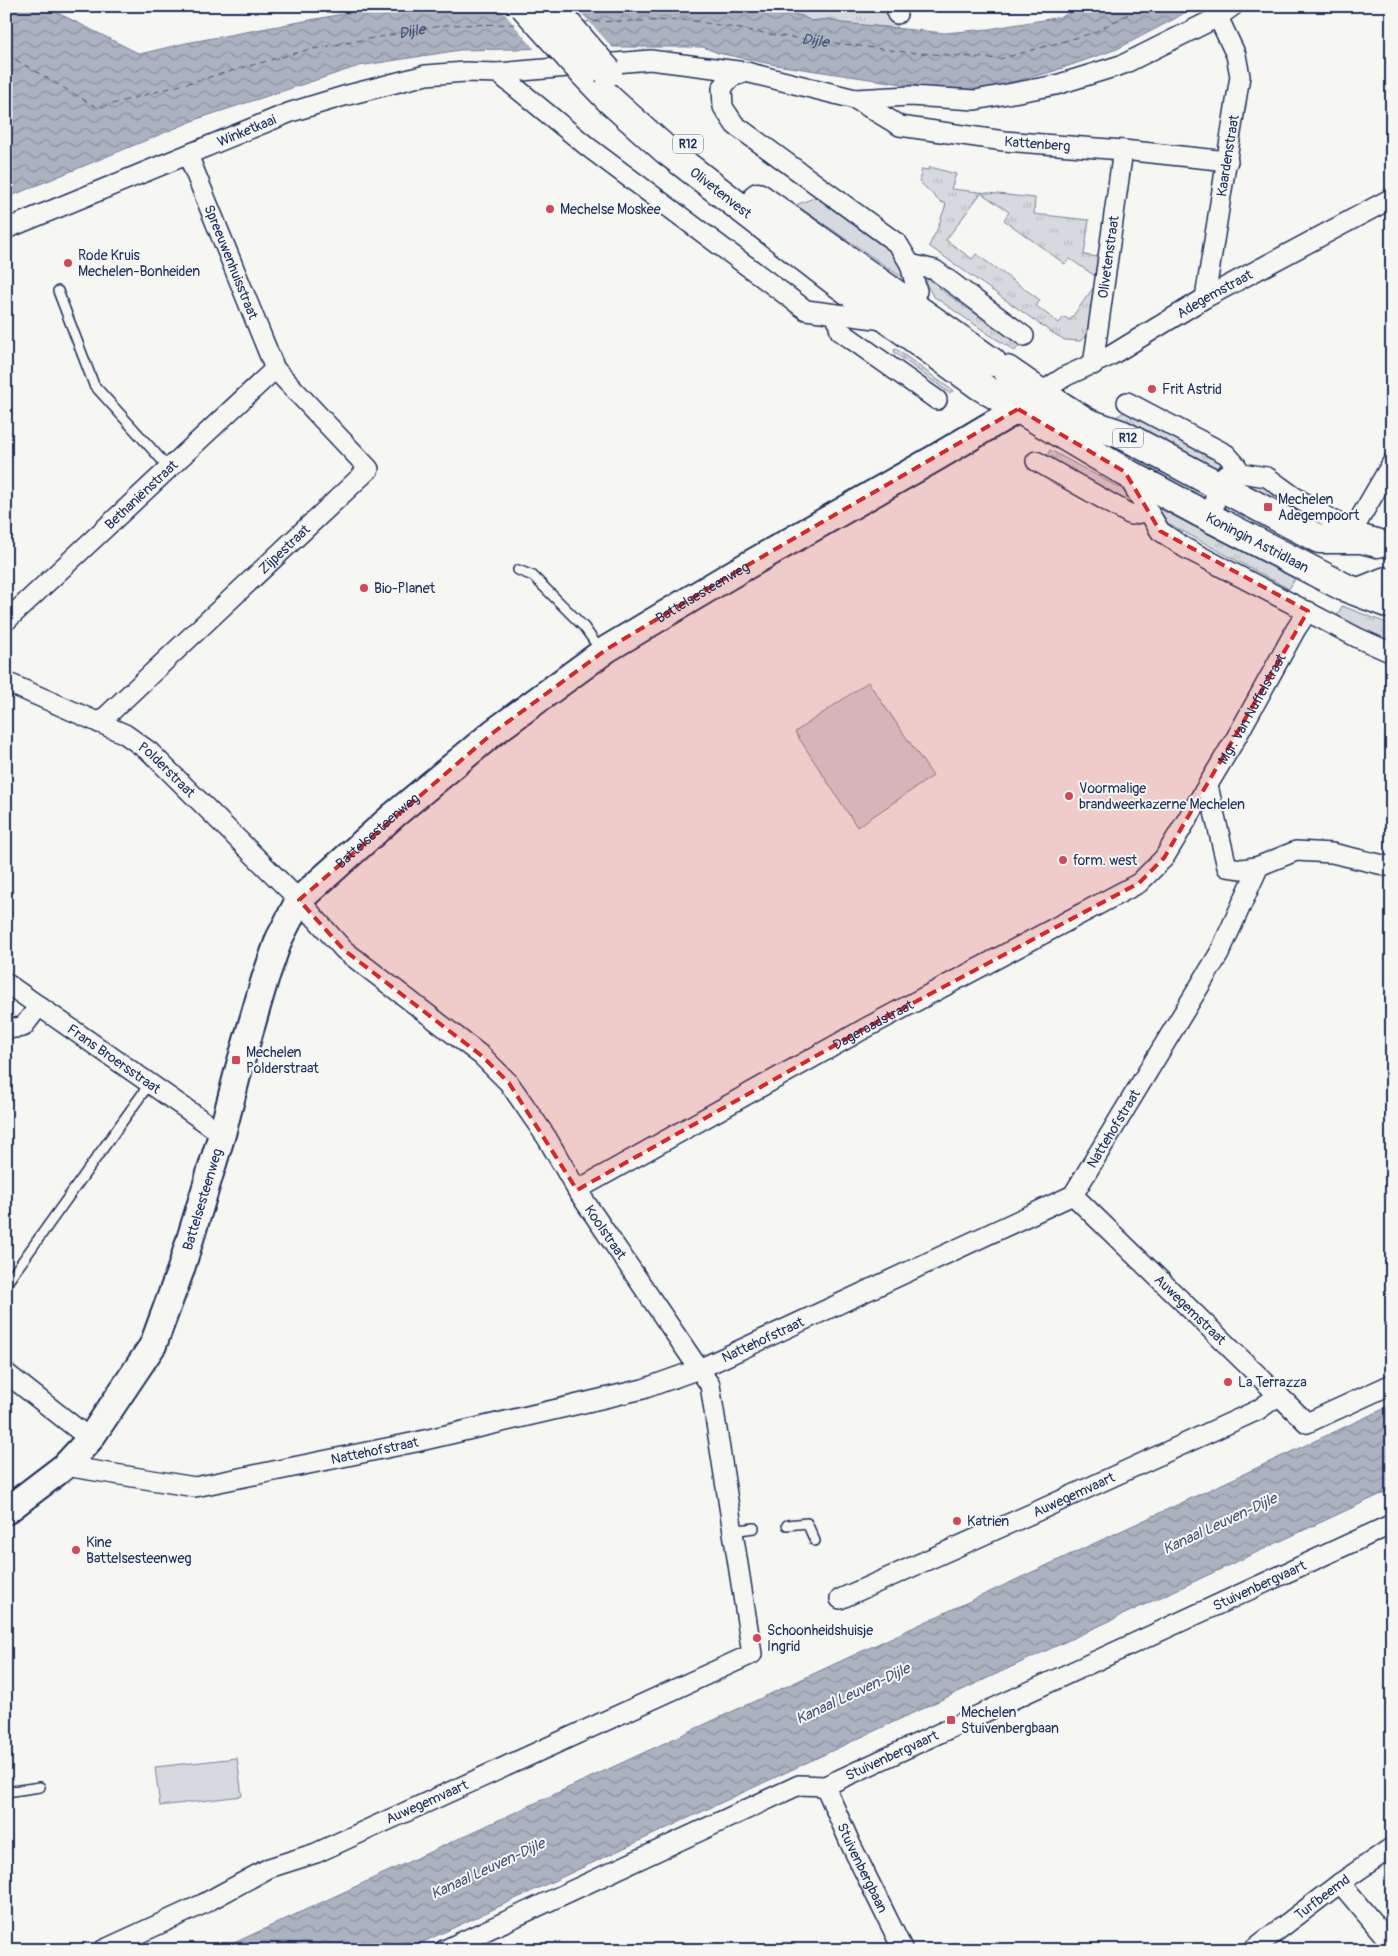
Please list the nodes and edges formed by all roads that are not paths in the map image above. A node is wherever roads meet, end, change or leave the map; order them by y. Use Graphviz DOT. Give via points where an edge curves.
graph roads {
  1 [pos="524,6"];
  2 [pos="551,6"];
  3 [pos="1233,6"];
  4 [pos="1218,17"];
  5 [pos="746,72"];
  6 [pos="596,73"];
  7 [pos="498,74"];
  8 [pos="855,99"];
  9 [pos="1123,150"];
  10 [pos="188,155"];
  11 [pos="1228,161"];
  12 [pos="1392,198"];
  13 [pos="6,230"];
  14 [pos="910,264"];
  15 [pos="58,291"];
  16 [pos="1205,298"];
  17 [pos="899,312"];
  18 [pos="836,314"];
  19 [pos="1024,336"];
  20 [pos="1093,365"];
  21 [pos="275,369"];
  22 [pos="993,373"];
  23 [pos="1040,393"];
  24 [pos="937,400"];
  25 [pos="1127,402"];
  26 [pos="1018,409"];
  27 [pos="1036,461"];
  28 [pos="1392,463"];
  29 [pos="170,468"];
  30 [pos="1125,472"];
  31 [pos="1241,473"];
  32 [pos="1216,484"];
  33 [pos="1148,511"];
  34 [pos="1213,520"];
  35 [pos="1353,530"];
  36 [pos="1385,547"];
  37 [pos="518,570"];
  38 [pos="1388,578"];
  39 [pos="1352,590"];
  40 [pos="1392,605"];
  41 [pos="1308,611"];
  42 [pos="6,621"];
  43 [pos="603,652"];
  44 [pos="1392,654"];
  45 [pos="6,682"];
  46 [pos="98,723"];
  47 [pos="1208,786"];
  48 [pos="1164,858"];
  49 [pos="1259,866"];
  50 [pos="1392,867"];
  51 [pos="299,900"];
  52 [pos="6,983"];
  53 [pos="38,1006"];
  54 [pos="6,1029"];
  55 [pos="150,1083"];
  56 [pos="222,1134"];
  57 [pos="577,1190"];
  58 [pos="1073,1195"];
  59 [pos="6,1284"];
  60 [pos="699,1369"];
  61 [pos="6,1373"];
  62 [pos="1392,1384"];
  63 [pos="1279,1395"];
  64 [pos="90,1439"];
  65 [pos="65,1466"];
  66 [pos="6,1511"];
  67 [pos="1392,1524"];
  68 [pos="787,1525"];
  69 [pos="754,1528"];
  70 [pos="732,1530"];
  71 [pos="815,1540"];
  72 [pos="840,1599"];
  73 [pos="752,1654"];
  74 [pos="825,1786"];
  75 [pos="40,1787"];
  76 [pos="6,1792"];
  77 [pos="1392,1847"];
  78 [pos="1340,1883"];
  79 [pos="1392,1945"];
  80 [pos="103,1950"];
  81 [pos="444,1950"];
  82 [pos="903,1950"];
  83 [pos="1252,1950"];
  1 -- 6 [label="main road, Olivetenvest / R12, bridge"];
  2 -- 6 [label="main road, Olivetenvest / R12, bridge"];
  3 -- 4 [label="street"];
  4 -- 8 [label="street" via="1124,64 1056,85 975,100 910,96"];
  4 -- 11 [label="street, Kaardenstraat" via="1236,55 1240,76"];
  5 -- 7 [label="street" via="650,60"];
  5 -- 8 [label="street"];
  5 -- 14 [label="street" via="731,77 722,88 723,107 735,125 898,244"];
  6 -- 17 [label="main road, Olivetenvest / R12" via="610,100 666,150 836,281"];
  7 -- 10 [label="street, Winketkaai" via="426,75 344,96 291,112"];
  7 -- 18 [label="street, Olivetenvest" via="588,147 806,310"];
  8 -- 9 [label="street, Kattenberg" via="900,126 1004,141"];
  9 -- 11 [label="street, Kattenberg"];
  9 -- 20 [label="street, Olivetenstraat"];
  10 -- 13 [label="street, Winketkaai"];
  10 -- 21 [label="street, Spreeuwenhuisstraat"];
  11 -- 16 [label="street, Kaardenstraat"];
  12 -- 16 [label="street, Adegemstraat"];
  14 -- 17 [label="street" via="917,292"];
  14 -- 19 [label="street" via="935,270"];
  15 -- 29 [label="lane" via="94,384"];
  16 -- 20 [label="street, Adegemstraat"];
  17 -- 18 [label="street, Olivetenvest"];
  17 -- 22 [label="main road, Olivetenvest / R12"];
  18 -- 24 [label="street" via="840,331"];
  20 -- 23 [label="street, Adegemstraat" via="1066,376"];
  21 -- 29 [label="street, Bethaniënstraat"];
  21 -- 46 [label="street, Zijpestraat" via="369,469"];
  22 -- 23 [label="main road, R12"];
  22 -- 26 [label="main road, Koningin Astridlaan / R12"];
  23 -- 26 [label="main road, Battelsesteenweg"];
  23 -- 32 [label="main road, R12" via="1088,423 1123,435"];
  25 -- 31 [label="street" via="1226,454"];
  26 -- 30 [label="main road, Koningin Astridlaan / R12"];
  26 -- 43 [label="main road, Battelsesteenweg"];
  27 -- 33 [label="street" via="1131,515"];
  28 -- 35 [label="street"];
  29 -- 42 [label="street, Bethaniënstraat"];
  30 -- 33 [label="street, Koningin Astridlaan"];
  30 -- 34 [label="main road, Koningin Astridlaan / R12"];
  31 -- 32 [label="street" via="1225,475"];
  31 -- 35 [label="street" via="1267,476 1292,495"];
  32 -- 34 [label="street"];
  32 -- 36 [label="main road, R12" via="1319,539 1355,539"];
  33 -- 41 [label="street, Koningin Astridlaan" via="1160,531 1185,548"];
  34 -- 39 [label="main road, Koningin Astridlaan / R12"];
  35 -- 36 [label="street"];
  37 -- 43 [label="lane" via="533,576 584,627"];
  38 -- 39 [label="street"];
  39 -- 40 [label="main road, Koningin Astridlaan / R12"];
  41 -- 44 [label="street, Koningin Astridlaan"];
  41 -- 47 [label="street, Mgr. Van Nuffelstraat"];
  43 -- 51 [label="main road, Battelsesteenweg" via="478,745"];
  45 -- 46 [label="street, Polderstraat"];
  46 -- 51 [label="street, Polderstraat" via="125,734 150,752"];
  47 -- 48 [label="street, Mgr. Van Nuffelstraat"];
  47 -- 49 [label="street" via="1227,867"];
  48 -- 57 [label="street, Dageraadstraat" via="1139,883 864,1029"];
  49 -- 50 [label="street" via="1296,852 1332,853"];
  49 -- 58 [label="street, Nattehofstraat" via="1219,954"];
  51 -- 56 [label="main road, Battelsesteenweg" via="278,939 270,963"];
  51 -- 57 [label="street, Koolstraat" via="344,950 482,1056 508,1083 547,1138"];
  52 -- 53 [label="street, Frans Broersstraat"];
  53 -- 54 [label="street" via="23,1027"];
  53 -- 55 [label="street, Frans Broersstraat"];
  55 -- 56 [label="street, Frans Broersstraat"];
  55 -- 59 [label="lane"];
  56 -- 64 [label="main road, Battelsesteenweg" via="182,1270 153,1345"];
  57 -- 60 [label="street, Koolstraat"];
  58 -- 60 [label="street, Nattehofstraat"];
  58 -- 63 [label="street, Auwegemstraat"];
  60 -- 65 [label="street, Nattehofstraat" via="642,1389 416,1442 195,1486"];
  60 -- 70 [label="street, Koolstraat" via="710,1385"];
  61 -- 64 [label="street"];
  62 -- 63 [label="street, Auwegemstraat" via="1307,1423"];
  63 -- 72 [label="street, Auwegemvaart" via="1258,1410"];
  64 -- 65 [label="main road, Battelsesteenweg"];
  65 -- 66 [label="main road, Battelsesteenweg"];
  67 -- 74 [label="street, Stuivenbergvaart"];
  68 -- 71 [label="lane" via="806,1523"];
  69 -- 70 [label="lane"];
  70 -- 73 [label="street, Koolstraat"];
  73 -- 80 [label="street, Auwegemvaart" via="316,1853 269,1868 203,1904"];
  74 -- 81 [label="street, Stuivenbergvaart" via="799,1784"];
  74 -- 82 [label="street, Stuivenbergbaan"];
  75 -- 76 [label="lane"];
  77 -- 78 [label="street, Turfbeemd"];
  78 -- 79 [label="street"];
  78 -- 83 [label="street, Turfbeemd"];
}
